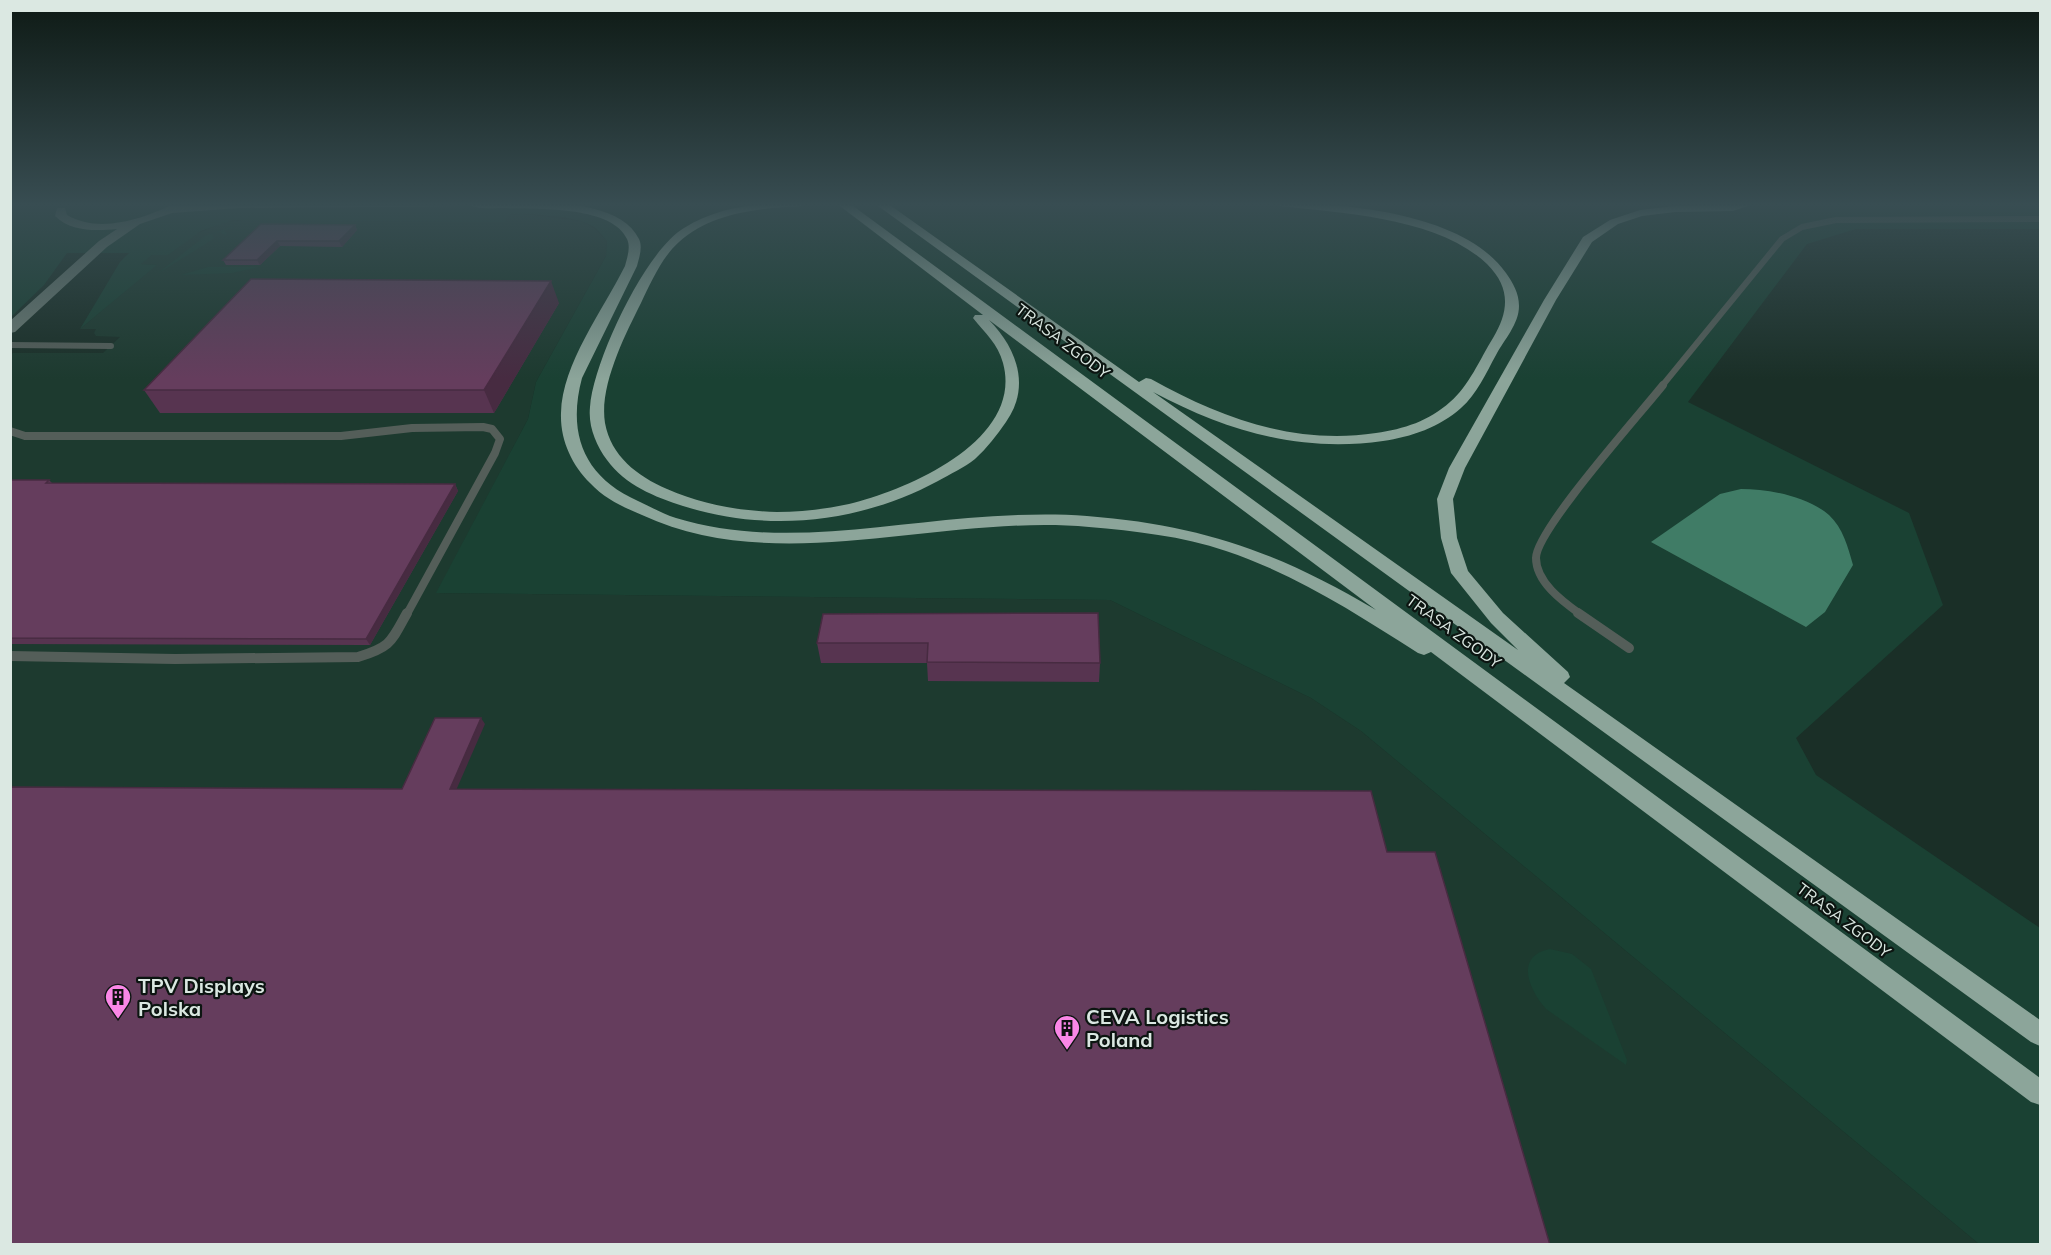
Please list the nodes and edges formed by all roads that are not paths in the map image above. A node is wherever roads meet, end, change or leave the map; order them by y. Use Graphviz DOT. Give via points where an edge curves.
graph roads {
  1 [pos="74,262"];
  2 [pos="84,262"];
  3 [pos="632,262"];
  4 [pos="656,262"];
  5 [pos="921,262"];
  6 [pos="961,262"];
  7 [pos="1488,262"];
  8 [pos="1573,262"];
  9 [pos="1764,262"];
  10 [pos="932,270"];
  11 [pos="60,283"];
  12 [pos="10,329"];
  13 [pos="1058,331"];
  14 [pos="10,345"];
  15 [pos="111,346"];
  16 [pos="10,432"];
  17 [pos="1629,648"];
  18 [pos="10,656"];
  19 [pos="1527,711"];
  20 [pos="1675,772"];
  21 [pos="2040,1034"];
  22 [pos="2040,1093"];
  1 -- 11 [label="main road"];
  2 -- 11 [label="main road"];
  3 -- 19 [label="highway" via="580,369 568,412 571,440 590,477 647,514 691,527 761,536 1080,521 1189,537 1231,547 1323,589"];
  4 -- 10 [label="highway" via="608,361 597,403 597,420 608,451 622,468 649,488 695,506 749,516 826,514 883,501 925,483 969,456 1007,411 1014,383 1010,356 999,336"];
  5 -- 10 [label="highway, TRASA ZGODY"];
  6 -- 13 [label="highway, TRASA ZGODY"];
  7 -- 13 [label="highway" via="1504,279 1512,297 1512,314 1476,380 1456,405 1427,424 1394,435 1315,440 1264,433 1211,416"];
  8 -- 20 [label="highway" via="1457,468 1445,499 1449,538 1460,573 1497,618"];
  9 -- 17 [label="lane" via="1552,522 1539,547 1535,560 1539,573 1557,596"];
  10 -- 19 [label="highway, TRASA ZGODY"];
  11 -- 12 [label="main road"];
  13 -- 20 [label="highway, TRASA ZGODY"];
  14 -- 15 [label="lane"];
  16 -- 18 [label="lane" via="25,436 341,436 412,428 483,427 492,429 500,439 392,641 381,650 358,657"];
  19 -- 22 [label="highway, TRASA ZGODY"];
  20 -- 21 [label="highway, TRASA ZGODY"];
}
